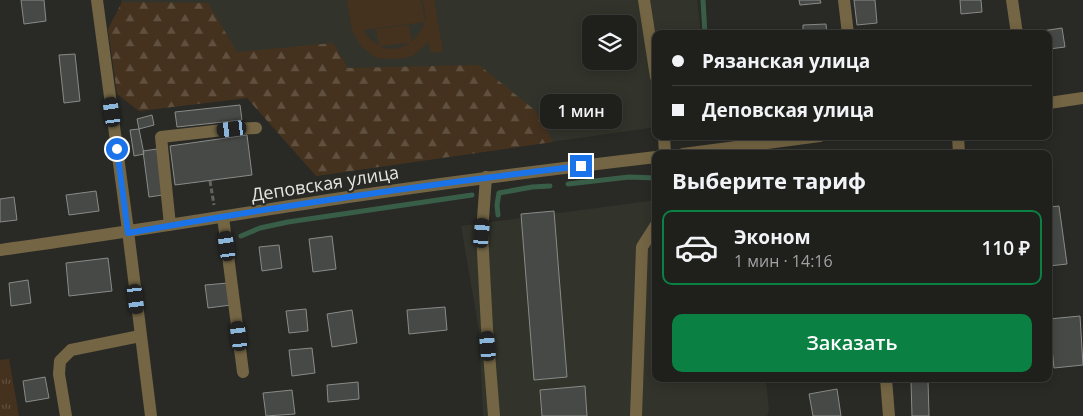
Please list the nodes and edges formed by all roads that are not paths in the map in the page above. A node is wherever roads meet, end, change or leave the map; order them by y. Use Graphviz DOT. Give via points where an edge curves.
graph roads {
  1 [pos="97,0"];
  2 [pos="644,0"];
  3 [pos="844,0"];
  4 [pos="1012,0"];
  5 [pos="848,30"];
  6 [pos="1016,30"];
  7 [pos="652,51"];
  8 [pos="1083,98"];
  9 [pos="1052,103"];
  10 [pos="256,128"];
  11 [pos="790,140"];
  12 [pos="713,150"];
  13 [pos="652,157"];
  14 [pos="486,177"];
  15 [pos="220,218"];
  16 [pos="170,225"];
  17 [pos="652,231"];
  18 [pos="128,233"];
  19 [pos="0,250"];
  20 [pos="140,336"];
  21 [pos="243,372"];
  22 [pos="886,382"];
  23 [pos="66,416"];
  24 [pos="150,416"];
  25 [pos="494,416"];
  26 [pos="636,416"];
  27 [pos="889,416"];
  1 -- 18 [label="street"];
  2 -- 7 [label="street"];
  3 -- 5 [label="street"];
  4 -- 6 [label="street"];
  8 -- 9 [label="street"];
  10 -- 16 [label="street" via="161,137"];
  11 -- 12 [label="street"];
  13 -- 14 [label="street, Деповская улица"];
  14 -- 15 [label="street, Деповская улица"];
  14 -- 25 [label="street" via="482,233"];
  15 -- 16 [label="street, Деповская улица"];
  15 -- 21 [label="street"];
  16 -- 18 [label="street, Деповская улица"];
  17 -- 26 [label="street" via="642,247"];
  18 -- 19 [label="street, Деповская улица"];
  18 -- 20 [label="street"];
  20 -- 23 [label="street" via="71,350 60,361"];
  20 -- 24 [label="street"];
  22 -- 27 [label="street"];
}
